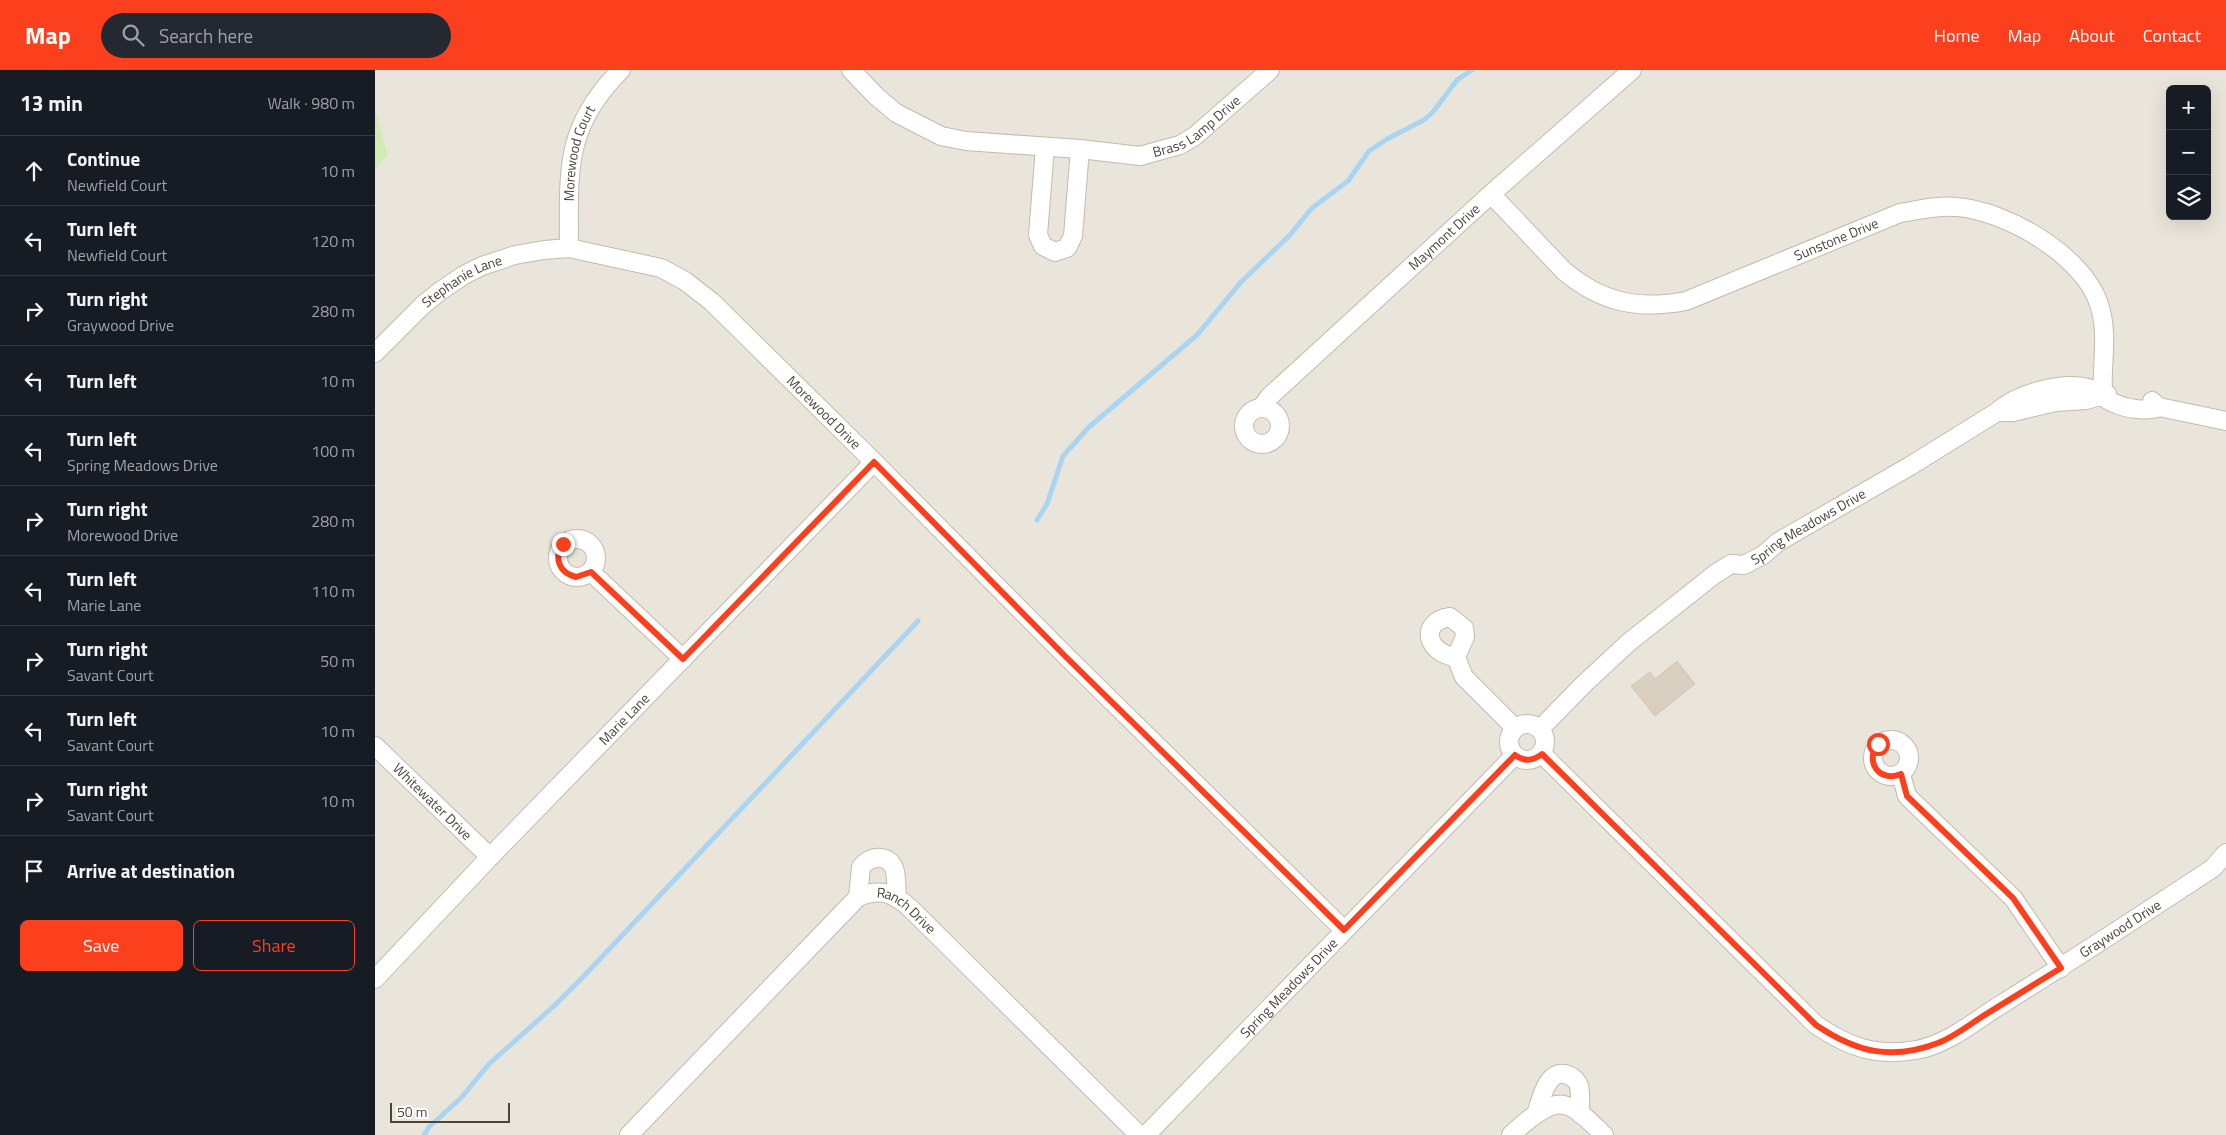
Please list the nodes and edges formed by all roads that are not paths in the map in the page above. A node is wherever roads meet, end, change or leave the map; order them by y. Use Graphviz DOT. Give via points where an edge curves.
graph roads {
  1 [pos="621,70"];
  2 [pos="851,70"];
  3 [pos="1270,70"];
  4 [pos="1632,70"];
  5 [pos="1045,147"];
  6 [pos="1080,150"];
  7 [pos="1491,194"];
  8 [pos="569,248"];
  9 [pos="375,353"];
  10 [pos="2103,395"];
  11 [pos="1261,408"];
  12 [pos="2226,421"];
  13 [pos="874,462"];
  14 [pos="591,572"];
  15 [pos="1456,657"];
  16 [pos="683,659"];
  17 [pos="1515,728"];
  18 [pos="1540,729"];
  19 [pos="375,746"];
  20 [pos="1542,754"];
  21 [pos="1515,755"];
  22 [pos="1901,774"];
  23 [pos="2226,853"];
  24 [pos="489,857"];
  25 [pos="858,897"];
  26 [pos="897,897"];
  27 [pos="1344,930"];
  28 [pos="2061,968"];
  29 [pos="375,979"];
  30 [pos="1536,1114"];
  31 [pos="1581,1114"];
  32 [pos="629,1135"];
  33 [pos="1139,1135"];
  34 [pos="1146,1135"];
  35 [pos="1511,1135"];
  36 [pos="1604,1135"];
  1 -- 8 [label="street, Morewood Court" via="601,90 589,109 572,153"];
  2 -- 5 [label="street, Brass Lamp Drive" via="896,112 941,136"];
  3 -- 6 [label="street, Brass Lamp Drive" via="1195,136 1180,145 1140,156"];
  4 -- 7 [label="street, Maymont Drive"];
  5 -- 6 [label="street, Brass Lamp Drive"];
  5 -- 6 [label="street" via="1038,235 1043,246 1055,252 1067,248 1073,236"];
  7 -- 10 [label="street, Sunstone Drive" via="1576,281 1618,302 1665,305 1686,301 1900,213 1938,206 1984,212 2054,247 2087,280 2104,323"];
  7 -- 11 [label="street, Maymont Drive" via="1269,397"];
  8 -- 9 [label="street, Stephanie Lane" via="515,255 464,275 423,305"];
  8 -- 13 [label="street, Morewood Drive" via="661,268 685,281 712,302"];
  10 -- 12 [label="street, Spring Meadows Drive" via="2116,392 2150,400 2159,407"];
  10 -- 18 [label="street, Spring Meadows Drive" via="2087,388 2064,387 2041,390 2007,403 1910,466 1778,542 1763,555 1744,565 1731,564 1628,643"];
  13 -- 16 [label="street, Marie Lane"];
  13 -- 27 [label="street, Morewood Drive"];
  14 -- 16 [label="street"];
  15 -- 17 [label="street" via="1464,677"];
  16 -- 24 [label="street, Marie Lane"];
  17 -- 18 [label="street" via="1525,723"];
  17 -- 21 [label="street" via="1509,739"];
  18 -- 20 [label="street" via="1546,744"];
  19 -- 24 [label="street, Whitewater Drive"];
  20 -- 21 [label="street" via="1525,760"];
  20 -- 28 [label="street, Graywood Drive" via="1816,1025 1847,1044 1875,1052 1894,1052 1917,1050 1939,1043"];
  21 -- 27 [label="street, Spring Meadows Drive"];
  22 -- 28 [label="street" via="1907,796 2013,898"];
  23 -- 28 [label="street, Graywood Drive" via="2213,868"];
  24 -- 29 [label="street, Marie Lane"];
  25 -- 26 [label="street, Ranch Drive" via="876,892"];
  25 -- 26 [label="street" via="861,867 876,857 886,859 894,869"];
  25 -- 32 [label="street, Ranch Drive"];
  26 -- 33 [label="street, Ranch Drive"];
  27 -- 34 [label="street, Spring Meadows Drive"];
  30 -- 31 [label="street" via="1555,1105 1564,1105"];
  30 -- 31 [label="street" via="1549,1081 1558,1074 1564,1074 1572,1076 1579,1086"];
  30 -- 35 [label="street"];
  31 -- 36 [label="street"];
}
